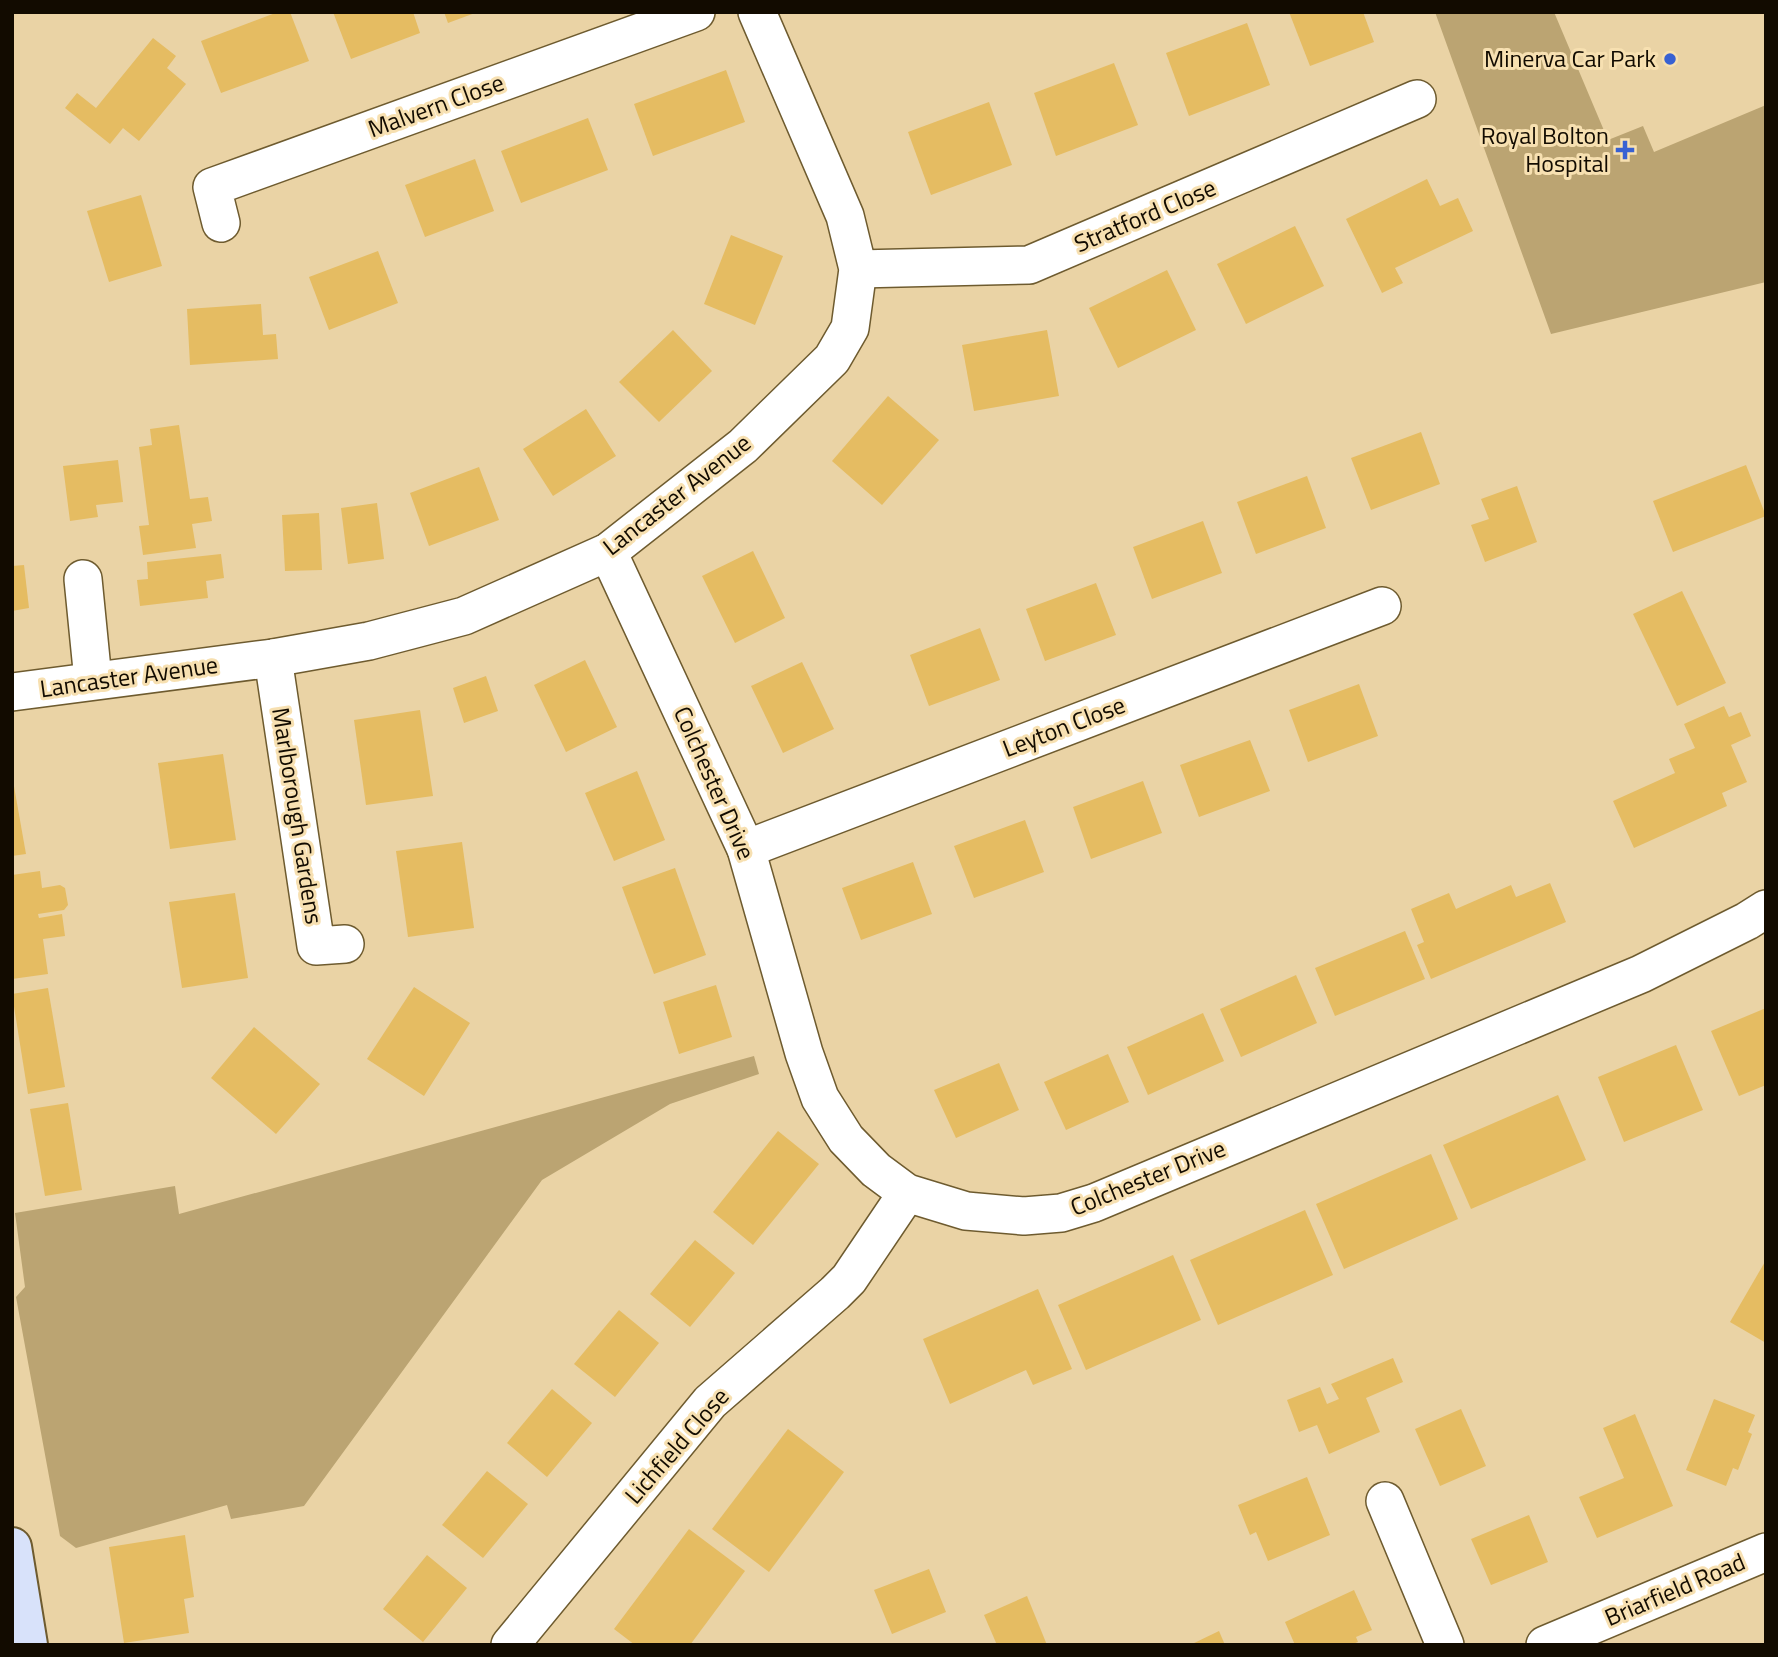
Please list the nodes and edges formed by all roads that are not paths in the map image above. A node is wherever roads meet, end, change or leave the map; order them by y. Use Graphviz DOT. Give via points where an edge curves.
graph roads {
  1 [pos="696,12"];
  2 [pos="757,12"];
  3 [pos="1418,99"];
  4 [pos="221,223"];
  5 [pos="858,269"];
  6 [pos="608,552"];
  7 [pos="83,579"];
  8 [pos="1382,606"];
  9 [pos="273,658"];
  10 [pos="93,680"];
  11 [pos="12,692"];
  12 [pos="746,849"];
  13 [pos="1766,909"];
  14 [pos="345,944"];
  15 [pos="907,1192"];
  16 [pos="1385,1501"];
  17 [pos="12,1547"];
  18 [pos="1766,1552"];
  19 [pos="28,1645"];
  20 [pos="510,1645"];
  21 [pos="1445,1645"];
  22 [pos="1545,1645"];
  1 -- 4 [label="street, Malvern Close" via="212,187"];
  2 -- 5 [label="street, Lancaster Avenue" via="845,216"];
  3 -- 5 [label="street, Stratford Close" via="1030,265"];
  5 -- 6 [label="street, Lancaster Avenue" via="850,328 832,359 743,446"];
  6 -- 9 [label="street, Lancaster Avenue" via="464,616 369,641"];
  6 -- 12 [label="street, Colchester Drive"];
  7 -- 10 [label="street"];
  8 -- 12 [label="street, Leyton Close"];
  9 -- 10 [label="street, Lancaster Avenue"];
  9 -- 14 [label="street, Marlborough Gardens" via="316,946"];
  10 -- 11 [label="street, Lancaster Avenue"];
  12 -- 15 [label="street, Colchester Drive" via="820,1098 846,1139 876,1170"];
  13 -- 15 [label="street, Colchester Drive" via="1641,974 1094,1203 1061,1213 1012,1215 966,1211"];
  15 -- 20 [label="street, Lichfield Close" via="849,1279 710,1402"];
  16 -- 21 [label="street"];
  17 -- 19 [label="main road"];
  18 -- 22 [label="street, Briarfield Road"];
}
